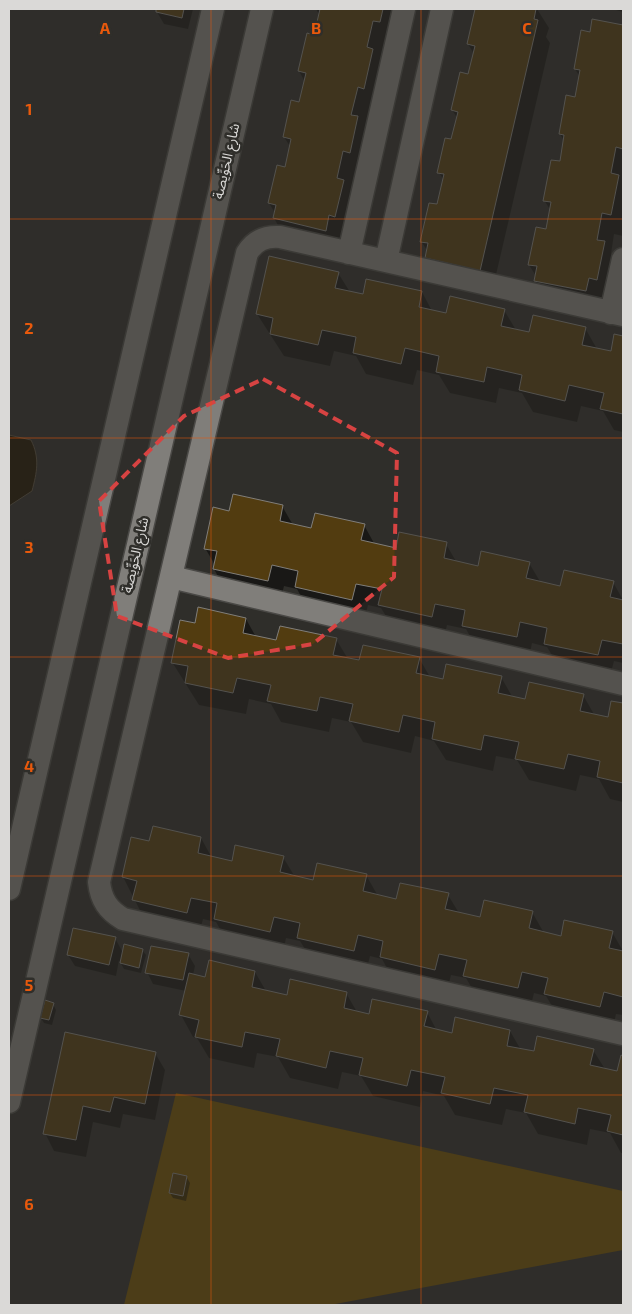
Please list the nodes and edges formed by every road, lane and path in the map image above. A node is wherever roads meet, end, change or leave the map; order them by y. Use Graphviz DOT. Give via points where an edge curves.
graph roads {
  1 [pos="213,9"];
  2 [pos="262,9"];
  3 [pos="404,9"];
  4 [pos="442,9"];
  5 [pos="349,253"];
  6 [pos="623,259"];
  7 [pos="386,261"];
  8 [pos="617,314"];
  9 [pos="171,577"];
  10 [pos="623,684"];
  11 [pos="9,889"];
  12 [pos="623,1034"];
  13 [pos="9,1102"];
  1 -- 11 [label="street"];
  2 -- 13 [label="street, شارع الحَوِّيصة"];
  3 -- 5 [label="street"];
  4 -- 7 [label="street"];
  5 -- 7 [label="street"];
  5 -- 9 [label="street" via="272,236 257,241 246,253"];
  6 -- 8 [label="street"];
  7 -- 8 [label="street"];
  9 -- 10 [label="street"];
  9 -- 12 [label="street" via="100,882 108,908 123,919"];
}
